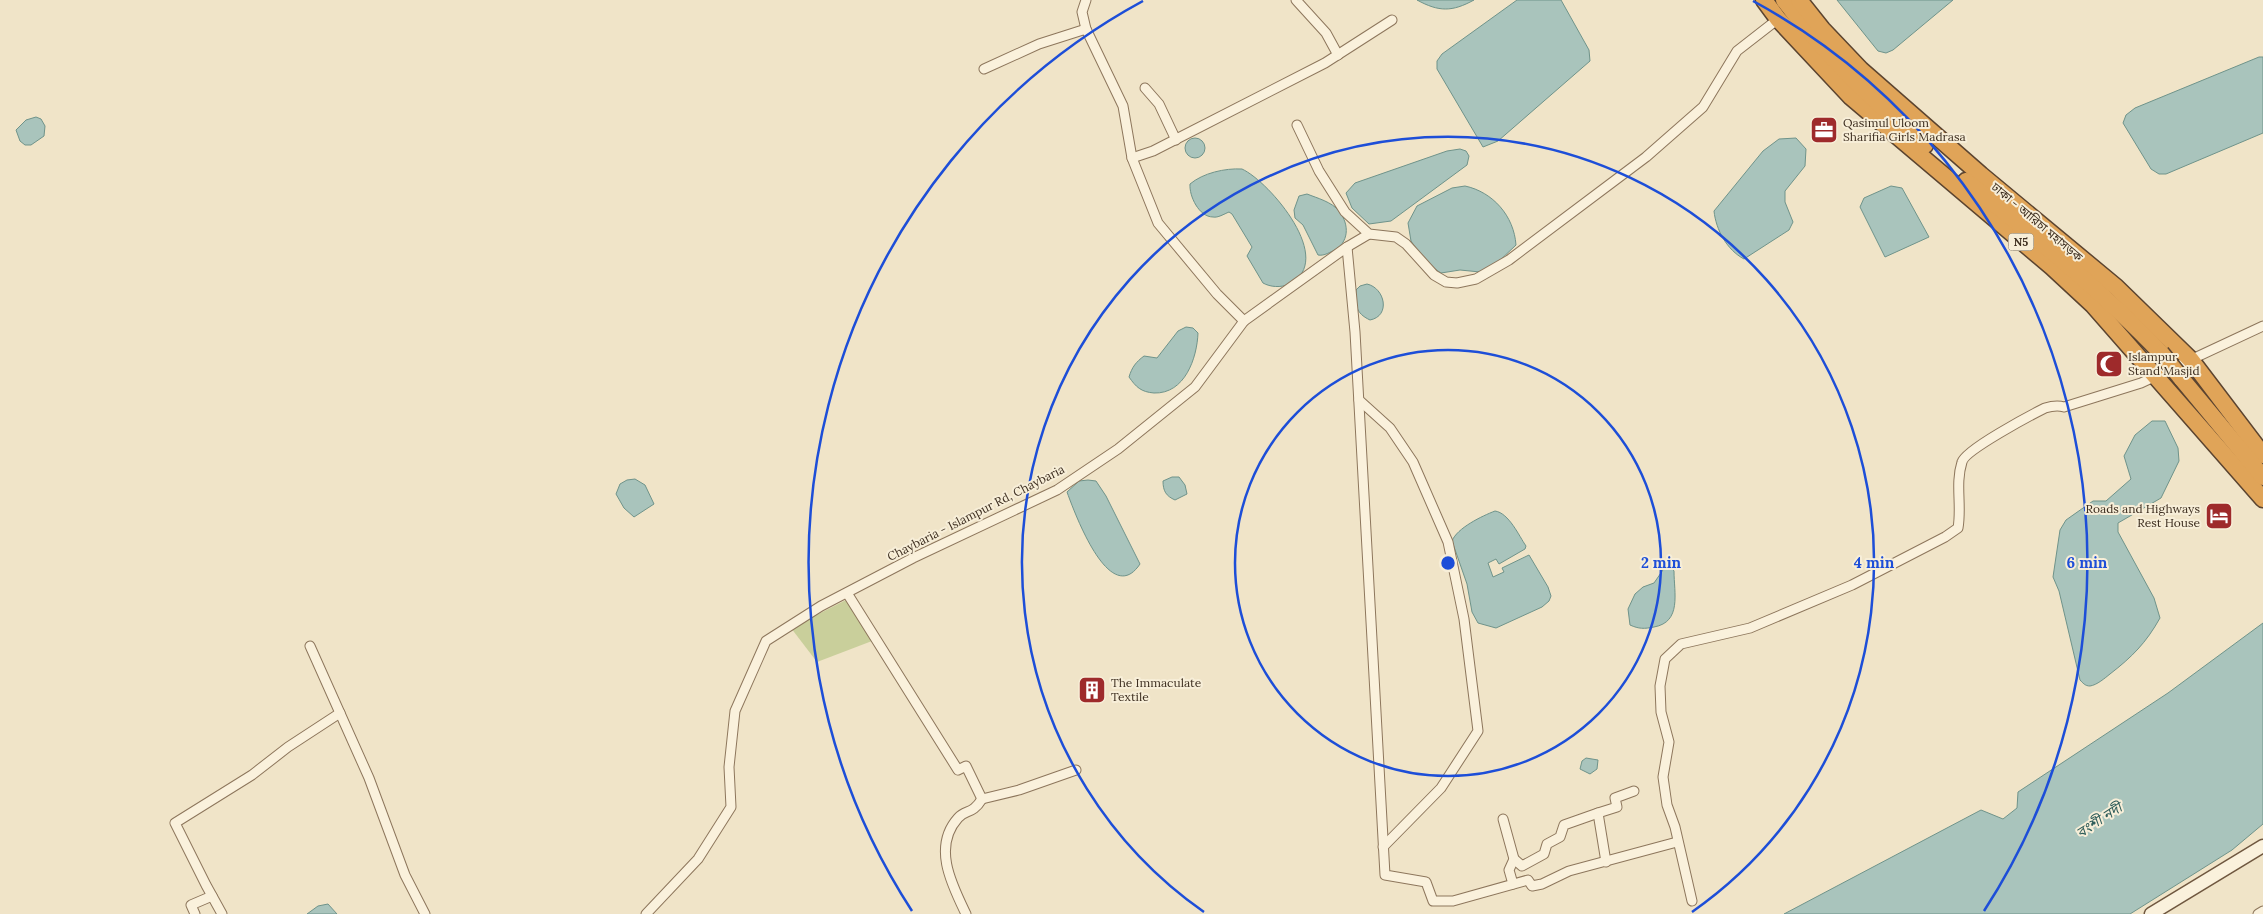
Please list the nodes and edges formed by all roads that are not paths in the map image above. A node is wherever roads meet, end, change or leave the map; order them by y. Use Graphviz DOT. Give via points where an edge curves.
graph roads {
  1 [pos="1086,0"];
  2 [pos="1296,0"];
  3 [pos="1764,0"];
  4 [pos="1784,0"];
  5 [pos="1799,0"];
  6 [pos="1778,19"];
  7 [pos="1392,20"];
  8 [pos="1086,29"];
  9 [pos="1338,55"];
  10 [pos="984,69"];
  11 [pos="1146,88"];
  12 [pos="1297,125"];
  13 [pos="1176,140"];
  14 [pos="1132,158"];
  15 [pos="1368,234"];
  16 [pos="1347,247"];
  17 [pos="1244,321"];
  18 [pos="2263,326"];
  19 [pos="2191,360"];
  20 [pos="2157,376"];
  21 [pos="1359,400"];
  22 [pos="2263,455"];
  23 [pos="2263,477"];
  24 [pos="2263,499"];
  25 [pos="847,593"];
  26 [pos="310,646"];
  27 [pos="340,713"];
  28 [pos="1076,770"];
  29 [pos="1634,790"];
  30 [pos="982,799"];
  31 [pos="1598,813"];
  32 [pos="1503,819"];
  33 [pos="1677,842"];
  34 [pos="1383,846"];
  35 [pos="2263,846"];
  36 [pos="1514,858"];
  37 [pos="1606,862"];
  38 [pos="1513,884"];
  39 [pos="212,896"];
  40 [pos="1692,901"];
  41 [pos="2263,911"];
  42 [pos="195,914"];
  43 [pos="222,914"];
  44 [pos="425,914"];
  45 [pos="646,914"];
  46 [pos="966,914"];
  47 [pos="2151,914"];
  48 [pos="2258,914"];
  1 -- 8 [label="street" via="1082,12"];
  2 -- 9 [label="street" via="1326,33"];
  3 -- 6 [label="highway, N5"];
  4 -- 23 [label="highway, N5, bridge" via="1803,26 1901,124 2127,318 2161,353"];
  5 -- 19 [label="highway, ঢাকা - আরিচা মহাসড়ক / N5" via="1861,70 2116,287"];
  6 -- 15 [label="street" via="1737,51 1696,114 1646,157 1509,260 1476,279 1446,282 1434,275 1396,237"];
  6 -- 20 [label="highway, N5" via="1851,97 2093,306"];
  7 -- 9 [label="street"];
  8 -- 10 [label="street" via="1039,44"];
  8 -- 14 [label="street" via="1123,106"];
  9 -- 13 [label="street"];
  11 -- 13 [label="street" via="1159,104"];
  12 -- 15 [label="street" via="1329,190 1345,212"];
  13 -- 14 [label="street"];
  14 -- 17 [label="street" via="1165,234"];
  15 -- 16 [label="street, Chaybaria - Islampur Rd, Chaybaria"];
  16 -- 17 [label="street, Chaybaria - Islampur Rd, Chaybaria"];
  16 -- 21 [label="street"];
  17 -- 25 [label="street, Chaybaria - Islampur Rd, Chaybaria" via="1195,387 1118,449 1057,490"];
  18 -- 19 [label="street"];
  19 -- 20 [label="street"];
  19 -- 22 [label="highway, ঢাকা - আরিচা মহাসড়ক / N5"];
  20 -- 24 [label="highway, N5" via="2181,408"];
  20 -- 33 [label="street" via="2064,407 2046,408 1972,451 1962,460 1958,528 1944,538 1852,585 1750,628 1682,644 1665,659 1660,703 1670,742 1663,777"];
  21 -- 34 [label="street"];
  21 -- 34 [label="street" via="1390,428 1413,462 1448,542 1464,618 1478,731 1441,788"];
  25 -- 30 [label="street" via="958,770 966,766"];
  25 -- 45 [label="street, Chaybaria - Islampur Rd, Chaybaria" via="766,641 734,711 729,767 731,807 698,859"];
  26 -- 27 [label="street"];
  27 -- 39 [label="street" via="252,775 174,823"];
  27 -- 44 [label="street" via="369,778 405,875"];
  28 -- 30 [label="street"];
  29 -- 31 [label="street" via="1615,798 1617,807"];
  30 -- 46 [label="street" via="976,809 958,817 946,838 945,861"];
  31 -- 36 [label="street" via="1564,825 1560,837 1548,844 1544,854 1522,866"];
  31 -- 37 [label="street"];
  32 -- 36 [label="street"];
  33 -- 37 [label="street"];
  33 -- 40 [label="street"];
  34 -- 38 [label="street" via="1386,875 1426,882 1433,901 1453,901"];
  35 -- 47 [label="street"];
  36 -- 38 [label="street" via="1509,870"];
  37 -- 38 [label="street" via="1569,872 1542,884 1532,886 1528,880"];
  39 -- 42 [label="street" via="191,905"];
  39 -- 43 [label="street"];
  41 -- 48 [label="street"];
}
